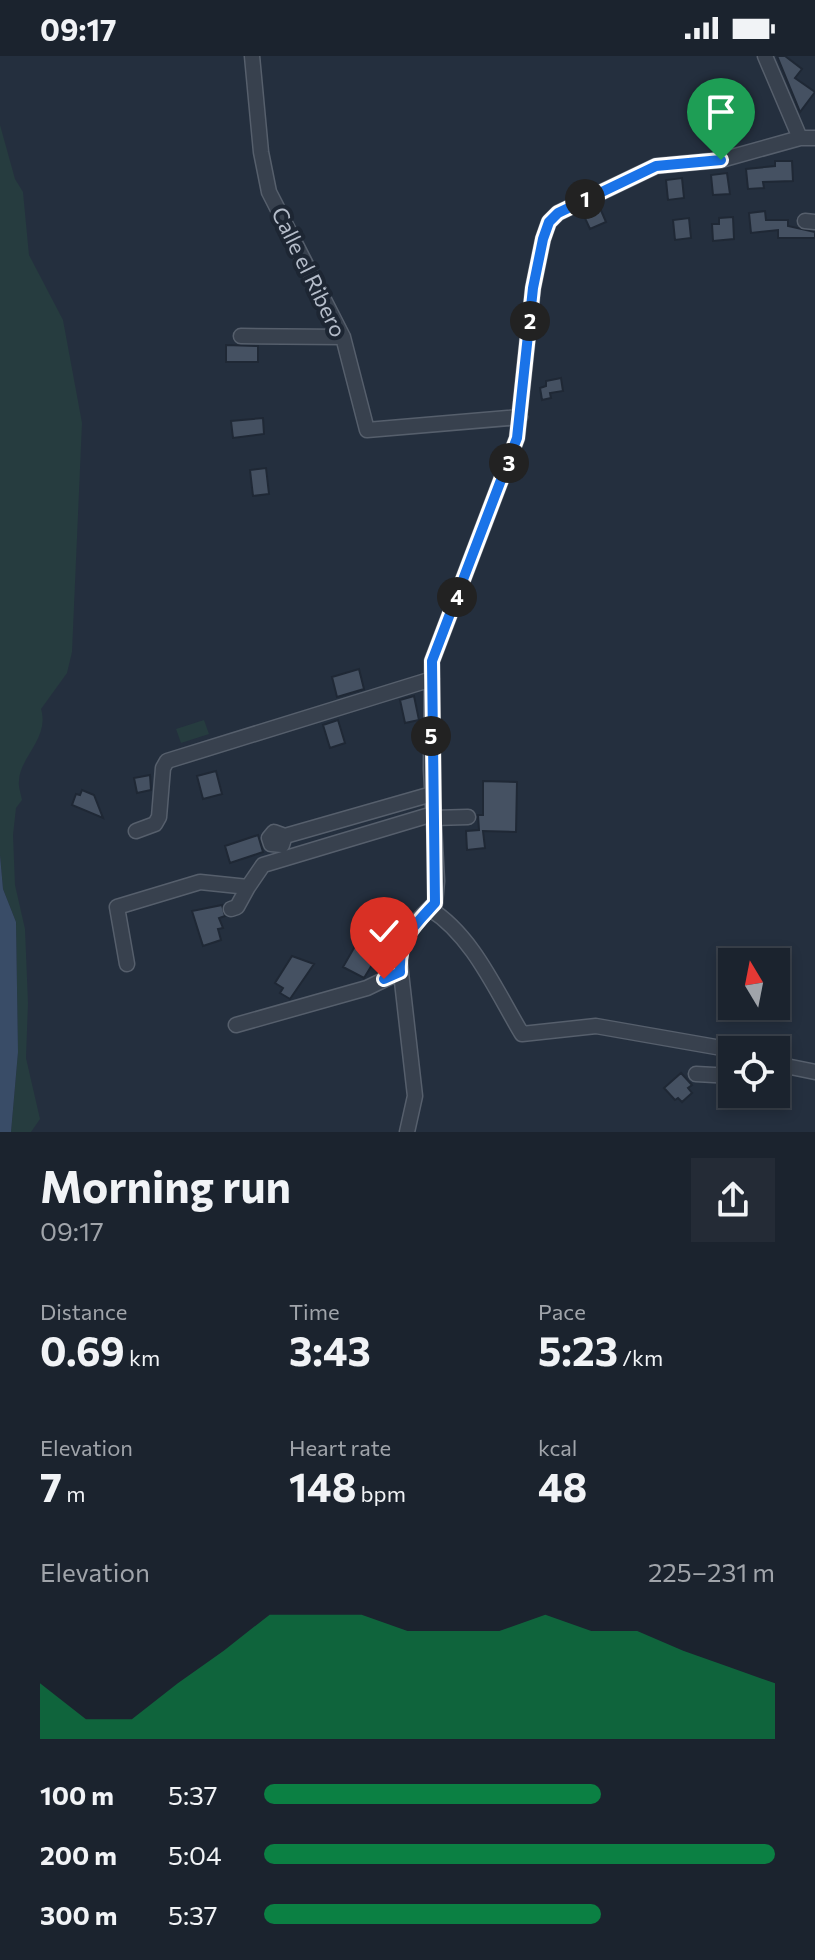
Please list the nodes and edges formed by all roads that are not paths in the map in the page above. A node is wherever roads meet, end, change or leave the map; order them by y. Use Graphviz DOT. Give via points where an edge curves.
graph roads {
  1 [pos="252,56"];
  2 [pos="765,56"];
  3 [pos="807,138"];
  4 [pos="241,336"];
  5 [pos="343,337"];
  6 [pos="520,417"];
  7 [pos="432,679"];
  8 [pos="432,794"];
  9 [pos="433,816"];
  10 [pos="468,817"];
  11 [pos="136,831"];
  12 [pos="285,836"];
  13 [pos="248,887"];
  14 [pos="231,909"];
  15 [pos="430,909"];
  16 [pos="127,964"];
  17 [pos="400,972"];
  18 [pos="236,1025"];
  19 [pos="718,1047"];
  20 [pos="790,1067"];
  21 [pos="815,1072"];
  22 [pos="696,1074"];
  23 [pos="718,1075"];
  24 [pos="407,1132"];
  1 -- 5 [label="street, Calle el Ribero" via="269,192"];
  2 -- 3 [label="street"];
  3 -- 6 [label="street" via="721,160 680,162 634,174 558,213 549,222 533,288"];
  4 -- 5 [label="street"];
  5 -- 6 [label="street, Calle el Ribero" via="367,430"];
  6 -- 7 [label="street" via="491,514 432,661"];
  7 -- 8 [label="street"];
  7 -- 11 [label="street" via="167,761 159,817"];
  8 -- 9 [label="street"];
  8 -- 12 [label="street"];
  9 -- 10 [label="street"];
  9 -- 13 [label="street" via="263,865"];
  9 -- 15 [label="street" via="437,881"];
  13 -- 14 [label="street"];
  13 -- 16 [label="street" via="200,882 117,907"];
  15 -- 17 [label="street" via="407,931"];
  15 -- 19 [label="street" via="466,942 522,1034 596,1026"];
  17 -- 18 [label="street" via="367,988"];
  17 -- 24 [label="street" via="415,1096"];
  20 -- 21 [label="street"];
  22 -- 23 [label="street"];
}
